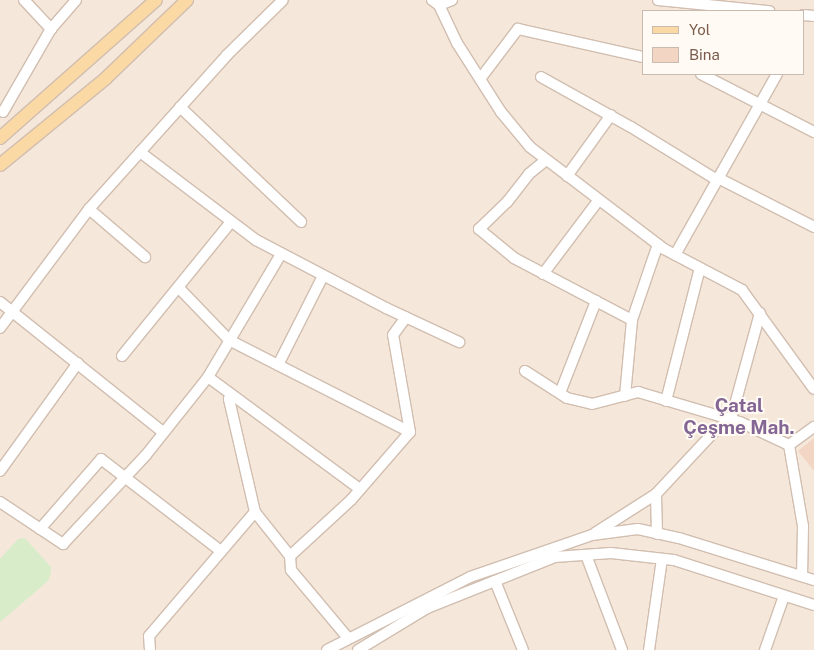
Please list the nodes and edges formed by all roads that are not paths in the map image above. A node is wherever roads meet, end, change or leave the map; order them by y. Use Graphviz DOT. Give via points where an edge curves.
graph roads {
  1 [pos="24,0"];
  2 [pos="76,0"];
  3 [pos="156,0"];
  4 [pos="187,0"];
  5 [pos="283,0"];
  6 [pos="452,0"];
  7 [pos="662,0"];
  8 [pos="435,3"];
  9 [pos="758,10"];
  10 [pos="51,28"];
  11 [pos="642,57"];
  12 [pos="703,75"];
  13 [pos="776,75"];
  14 [pos="541,77"];
  15 [pos="480,79"];
  16 [pos="180,107"];
  17 [pos="760,107"];
  18 [pos="1,111"];
  19 [pos="610,116"];
  20 [pos="19,123"];
  21 [pos="814,132"];
  22 [pos="0,138"];
  23 [pos="140,152"];
  24 [pos="546,160"];
  25 [pos="0,165"];
  26 [pos="567,176"];
  27 [pos="718,179"];
  28 [pos="598,201"];
  29 [pos="89,209"];
  30 [pos="231,222"];
  31 [pos="301,222"];
  32 [pos="814,227"];
  33 [pos="658,244"];
  34 [pos="281,254"];
  35 [pos="675,255"];
  36 [pos="145,258"];
  37 [pos="700,268"];
  38 [pos="543,274"];
  39 [pos="323,276"];
  40 [pos="179,288"];
  41 [pos="596,301"];
  42 [pos="0,302"];
  43 [pos="12,311"];
  44 [pos="760,313"];
  45 [pos="406,317"];
  46 [pos="632,320"];
  47 [pos="0,328"];
  48 [pos="229,340"];
  49 [pos="459,342"];
  50 [pos="122,356"];
  51 [pos="78,363"];
  52 [pos="278,365"];
  53 [pos="525,371"];
  54 [pos="208,377"];
  55 [pos="814,389"];
  56 [pos="560,393"];
  57 [pos="231,394"];
  58 [pos="625,396"];
  59 [pos="666,401"];
  60 [pos="731,420"];
  61 [pos="814,427"];
  62 [pos="163,432"];
  63 [pos="410,432"];
  64 [pos="788,445"];
  65 [pos="0,471"];
  66 [pos="126,477"];
  67 [pos="360,489"];
  68 [pos="656,494"];
  69 [pos="0,502"];
  70 [pos="255,512"];
  71 [pos="40,528"];
  72 [pos="657,534"];
  73 [pos="592,535"];
  74 [pos="221,552"];
  75 [pos="586,555"];
  76 [pos="290,556"];
  77 [pos="662,559"];
  78 [pos="802,576"];
  79 [pos="814,580"];
  80 [pos="495,581"];
  81 [pos="784,596"];
  82 [pos="814,605"];
  83 [pos="348,638"];
  84 [pos="150,650"];
  85 [pos="327,650"];
  86 [pos="359,650"];
  87 [pos="523,650"];
  88 [pos="622,650"];
  89 [pos="649,650"];
  90 [pos="765,650"];
  1 -- 10 [label="street"];
  2 -- 10 [label="street"];
  3 -- 20 [label="main road"];
  4 -- 25 [label="main road" via="105,79"];
  5 -- 16 [label="street" via="226,55"];
  6 -- 8 [label="street"];
  7 -- 9 [label="street"];
  8 -- 15 [label="street"];
  10 -- 18 [label="street"];
  11 -- 15 [label="street" via="518,29"];
  12 -- 17 [label="street"];
  13 -- 17 [label="street"];
  14 -- 19 [label="street"];
  15 -- 24 [label="street" via="501,112 530,147"];
  16 -- 23 [label="street"];
  16 -- 31 [label="street"];
  17 -- 21 [label="street"];
  17 -- 27 [label="street"];
  18 -- 20 [label="street"];
  19 -- 26 [label="street"];
  19 -- 27 [label="street"];
  20 -- 22 [label="main road"];
  23 -- 29 [label="street"];
  23 -- 30 [label="street"];
  24 -- 26 [label="street"];
  24 -- 38 [label="street" via="479,229 514,258"];
  26 -- 28 [label="street"];
  27 -- 32 [label="street"];
  27 -- 35 [label="street"];
  28 -- 33 [label="street"];
  28 -- 38 [label="street"];
  29 -- 36 [label="street"];
  29 -- 43 [label="street"];
  30 -- 34 [label="street"];
  30 -- 40 [label="street"];
  33 -- 35 [label="street"];
  33 -- 46 [label="street"];
  34 -- 39 [label="street"];
  34 -- 48 [label="street"];
  35 -- 37 [label="street"];
  37 -- 44 [label="street" via="742,290"];
  37 -- 59 [label="street"];
  38 -- 41 [label="street"];
  39 -- 45 [label="street"];
  39 -- 52 [label="street"];
  40 -- 48 [label="street"];
  40 -- 50 [label="street"];
  41 -- 46 [label="street"];
  41 -- 56 [label="street"];
  42 -- 43 [label="street"];
  43 -- 47 [label="street"];
  43 -- 51 [label="street"];
  44 -- 55 [label="street"];
  44 -- 60 [label="street"];
  45 -- 49 [label="street"];
  45 -- 63 [label="street" via="393,335"];
  46 -- 58 [label="street"];
  48 -- 52 [label="street"];
  48 -- 54 [label="street"];
  51 -- 62 [label="street"];
  51 -- 65 [label="street"];
  52 -- 63 [label="street"];
  53 -- 56 [label="street"];
  54 -- 57 [label="street"];
  54 -- 62 [label="street"];
  56 -- 58 [label="street" via="592,404"];
  57 -- 67 [label="street"];
  57 -- 70 [label="street"];
  58 -- 59 [label="street" via="638,392"];
  59 -- 60 [label="street"];
  60 -- 64 [label="street"];
  60 -- 68 [label="street" via="714,431"];
  61 -- 64 [label="street"];
  62 -- 66 [label="street"];
  63 -- 67 [label="street"];
  64 -- 78 [label="street" via="803,526"];
  66 -- 71 [label="street" via="63,544"];
  66 -- 71 [label="street" via="100,459"];
  66 -- 74 [label="street"];
  67 -- 76 [label="street"];
  68 -- 72 [label="street"];
  68 -- 73 [label="street"];
  69 -- 71 [label="street"];
  70 -- 74 [label="street"];
  70 -- 76 [label="street"];
  72 -- 73 [label="street" via="638,529"];
  72 -- 78 [label="street"];
  73 -- 83 [label="street" via="470,577"];
  74 -- 84 [label="street" via="149,636"];
  75 -- 77 [label="street" via="612,553"];
  75 -- 80 [label="street" via="555,557"];
  75 -- 88 [label="street"];
  76 -- 83 [label="street" via="291,570"];
  77 -- 81 [label="street"];
  77 -- 89 [label="street"];
  78 -- 79 [label="street"];
  80 -- 86 [label="street" via="427,608"];
  80 -- 87 [label="street"];
  81 -- 82 [label="street"];
  81 -- 90 [label="street"];
  83 -- 85 [label="street"];
}
